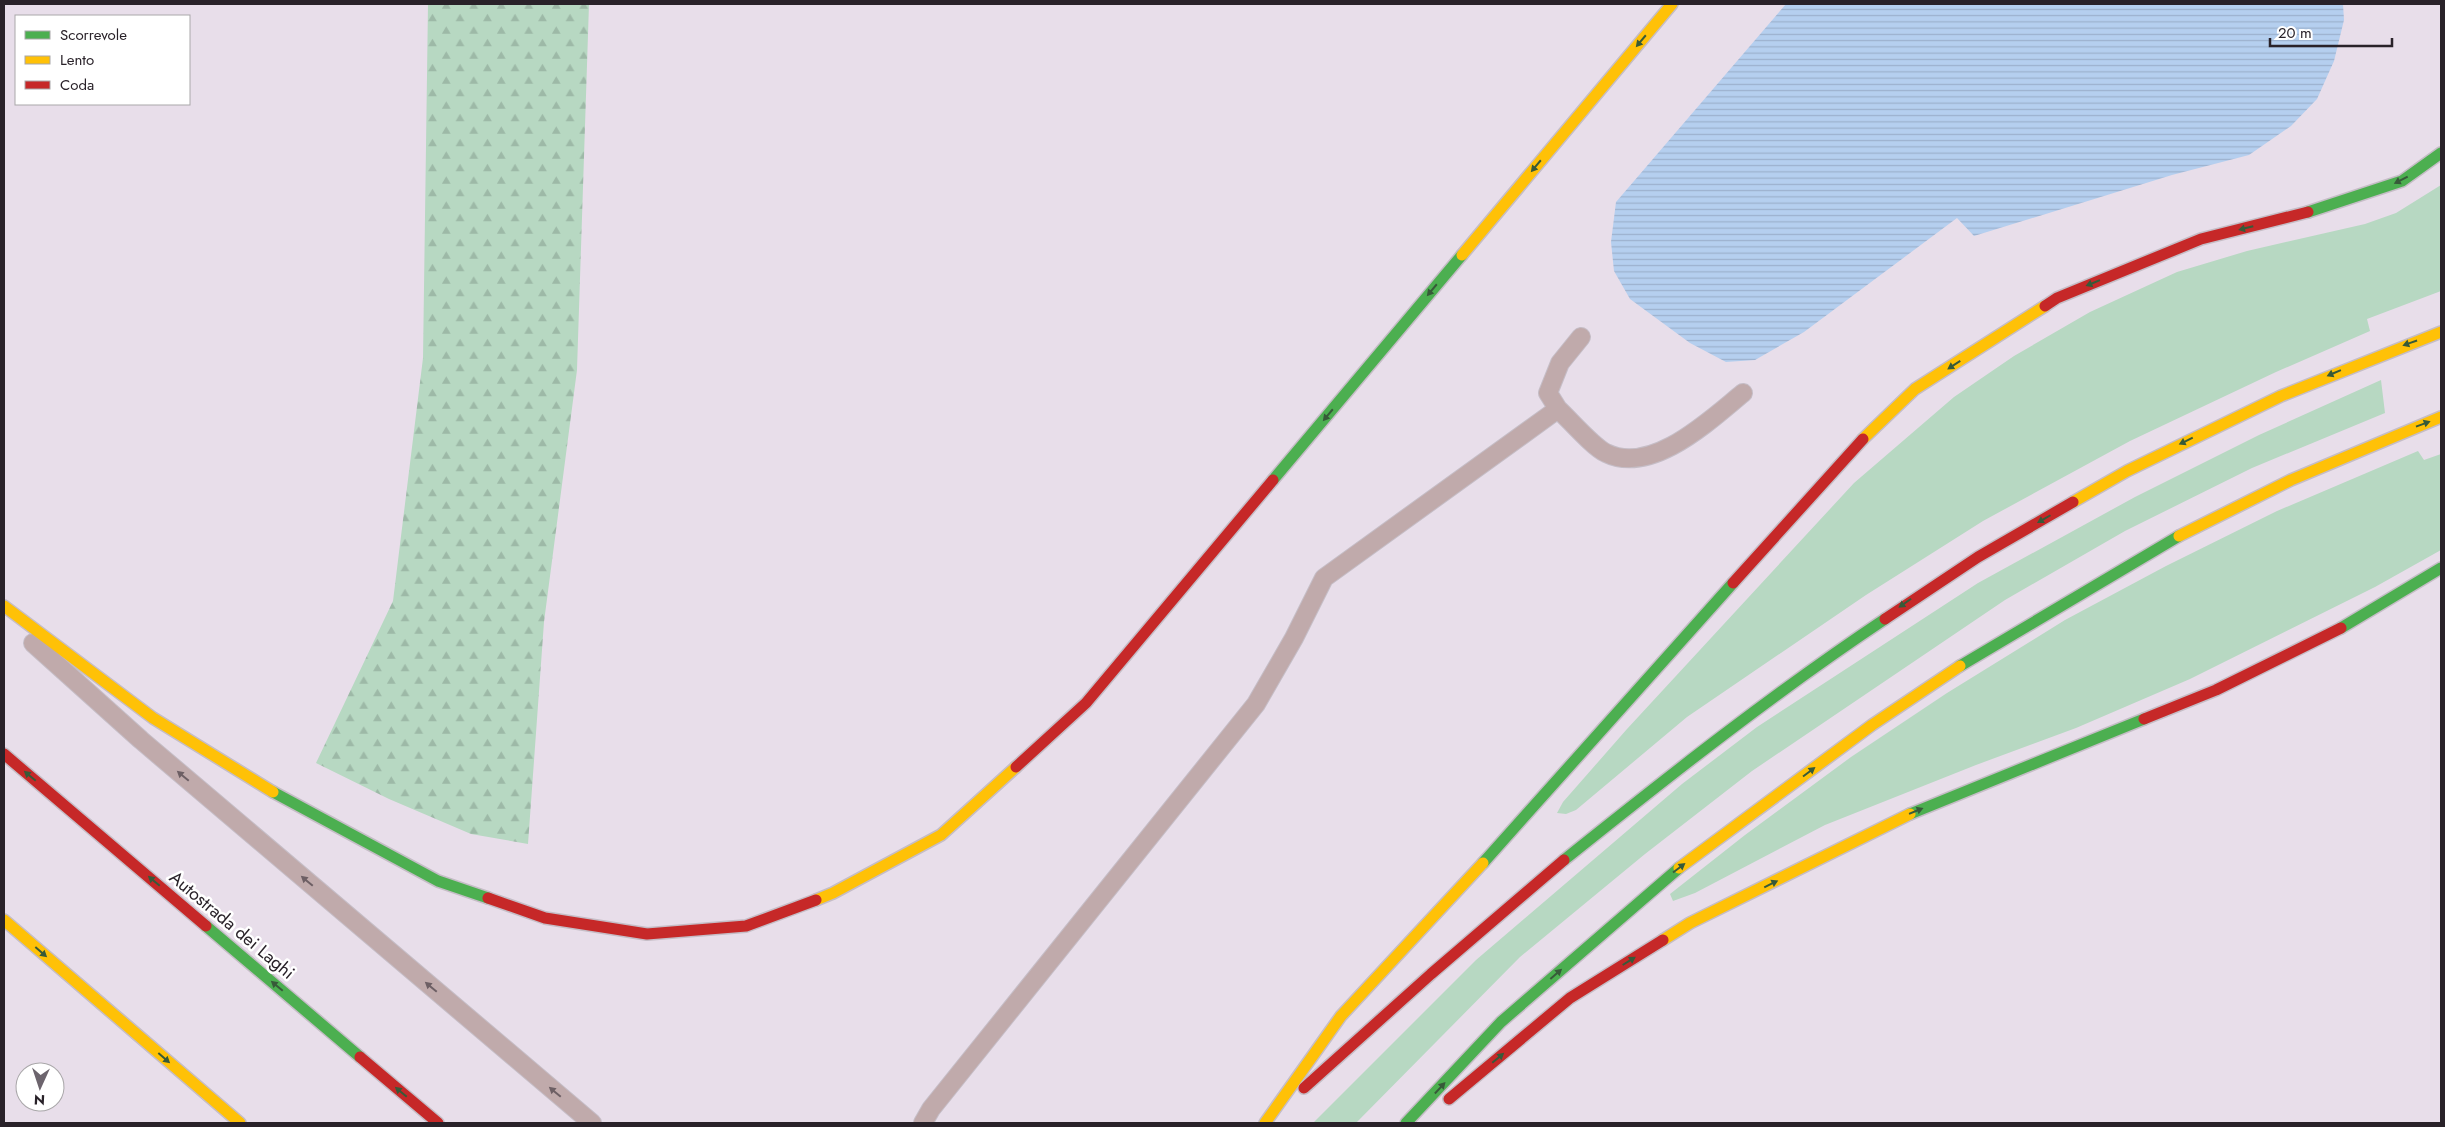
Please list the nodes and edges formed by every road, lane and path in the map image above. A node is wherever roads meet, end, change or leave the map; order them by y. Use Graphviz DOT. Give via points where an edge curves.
graph roads {
  1 [pos="1672,4"];
  2 [pos="2441,153"];
  3 [pos="2441,332"];
  4 [pos="1581,337"];
  5 [pos="1743,393"];
  6 [pos="1558,409"];
  7 [pos="2441,417"];
  8 [pos="2441,568"];
  9 [pos="4,606"];
  10 [pos="4,616"];
  11 [pos="4,754"];
  12 [pos="4,920"];
  13 [pos="1441,1106"];
  14 [pos="240,1123"];
  15 [pos="438,1123"];
  16 [pos="592,1123"];
  17 [pos="923,1123"];
  18 [pos="1265,1123"];
  19 [pos="1406,1123"];
  1 -- 9 [label="main road, one-way" via="1086,703 940,835 833,893 746,926 647,934 545,918 438,881 247,778 153,718"];
  2 -- 18 [label="main road, one-way" via="2402,181 2328,207 2201,239 2057,298 1915,389 1846,455 1524,818 1341,1016"];
  3 -- 18 [label="main road, one-way" via="2379,354 2252,408 2132,468 1926,588 1814,666 1619,813 1431,972"];
  4 -- 6 [label="lane" via="1560,363 1548,392"];
  5 -- 6 [label="lane" via="1692,433 1657,454 1625,458 1605,453"];
  6 -- 17 [label="lane" via="1324,578 1256,704 937,1101"];
  19 -- 7 [label="main road, one-way" via="1501,1022 1664,880 1872,725 1976,654 2166,543 2292,480"];
  13 -- 8 [label="main road, one-way" via="1570,998 1690,923 1911,813 2224,686 2330,635"];
  16 -- 10 [label="lane, one-way" via="141,740"];
  15 -- 11 [label="main road, Autostrada dei Laghi, one-way"];
  12 -- 14 [label="main road, one-way"];
}
